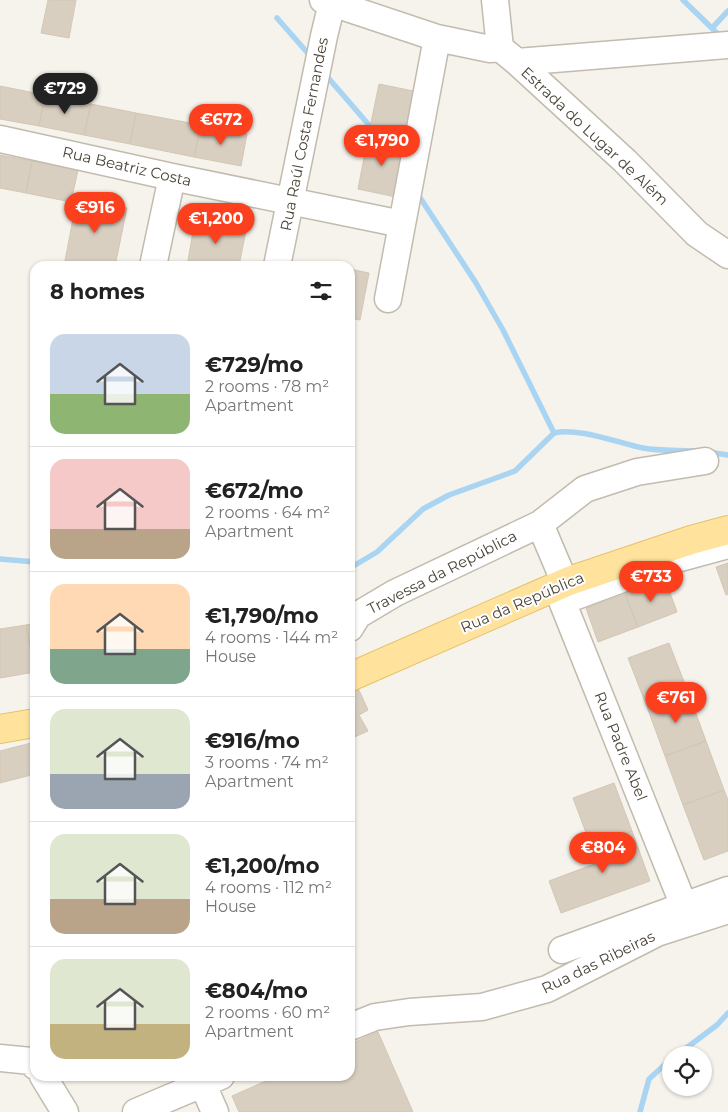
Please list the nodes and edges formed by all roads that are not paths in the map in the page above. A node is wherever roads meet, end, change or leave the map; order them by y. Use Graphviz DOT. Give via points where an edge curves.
graph roads {
  1 [pos="496,0"];
  2 [pos="328,1"];
  3 [pos="437,38"];
  4 [pos="728,45"];
  5 [pos="508,55"];
  6 [pos="0,139"];
  7 [pos="172,177"];
  8 [pos="292,201"];
  9 [pos="402,224"];
  10 [pos="728,255"];
  11 [pos="154,261"];
  12 [pos="278,261"];
  13 [pos="388,299"];
  14 [pos="705,461"];
  15 [pos="540,524"];
  16 [pos="728,530"];
  17 [pos="728,544"];
  18 [pos="561,590"];
  19 [pos="355,620"];
  20 [pos="355,675"];
  21 [pos="30,724"];
  22 [pos="0,729"];
  23 [pos="728,890"];
  24 [pos="684,906"];
  25 [pos="728,910"];
  26 [pos="562,950"];
  27 [pos="355,1025"];
  28 [pos="0,1058"];
  29 [pos="30,1061"];
  30 [pos="46,1081"];
  31 [pos="203,1081"];
  32 [pos="207,1081"];
  33 [pos="65,1112"];
  34 [pos="136,1112"];
  35 [pos="215,1112"];
  1 -- 5 [label="street"];
  2 -- 3 [label="street"];
  2 -- 8 [label="street, Rua Raúl Costa Fernandes"];
  3 -- 5 [label="street"];
  3 -- 9 [label="street"];
  4 -- 5 [label="street"];
  5 -- 10 [label="street, Estrada do Lugar de Além" via="626,161 697,234"];
  6 -- 7 [label="street, Rua Beatriz Costa"];
  7 -- 8 [label="street, Rua Beatriz Costa"];
  7 -- 11 [label="street"];
  8 -- 9 [label="street, Rua Beatriz Costa"];
  8 -- 12 [label="street, Rua Raúl Costa Fernandes"];
  9 -- 13 [label="street"];
  14 -- 15 [label="street, Travessa da República" via="637,472 585,489"];
  15 -- 18 [label="street"];
  15 -- 19 [label="street, Travessa da República" via="396,593"];
  16 -- 18 [label="main road, Rua da República" via="691,540"];
  17 -- 18 [label="street"];
  18 -- 20 [label="main road, Rua da República"];
  18 -- 24 [label="street, Rua Padre Abel"];
  21 -- 22 [label="main road"];
  23 -- 24 [label="street"];
  24 -- 26 [label="street"];
  25 -- 27 [label="street, Rua das Ribeiras" via="657,934 547,989 482,1007 409,1012 375,1017"];
  28 -- 29 [label="street"];
  30 -- 33 [label="street"];
  31 -- 34 [label="street"];
  32 -- 35 [label="street"];
}
